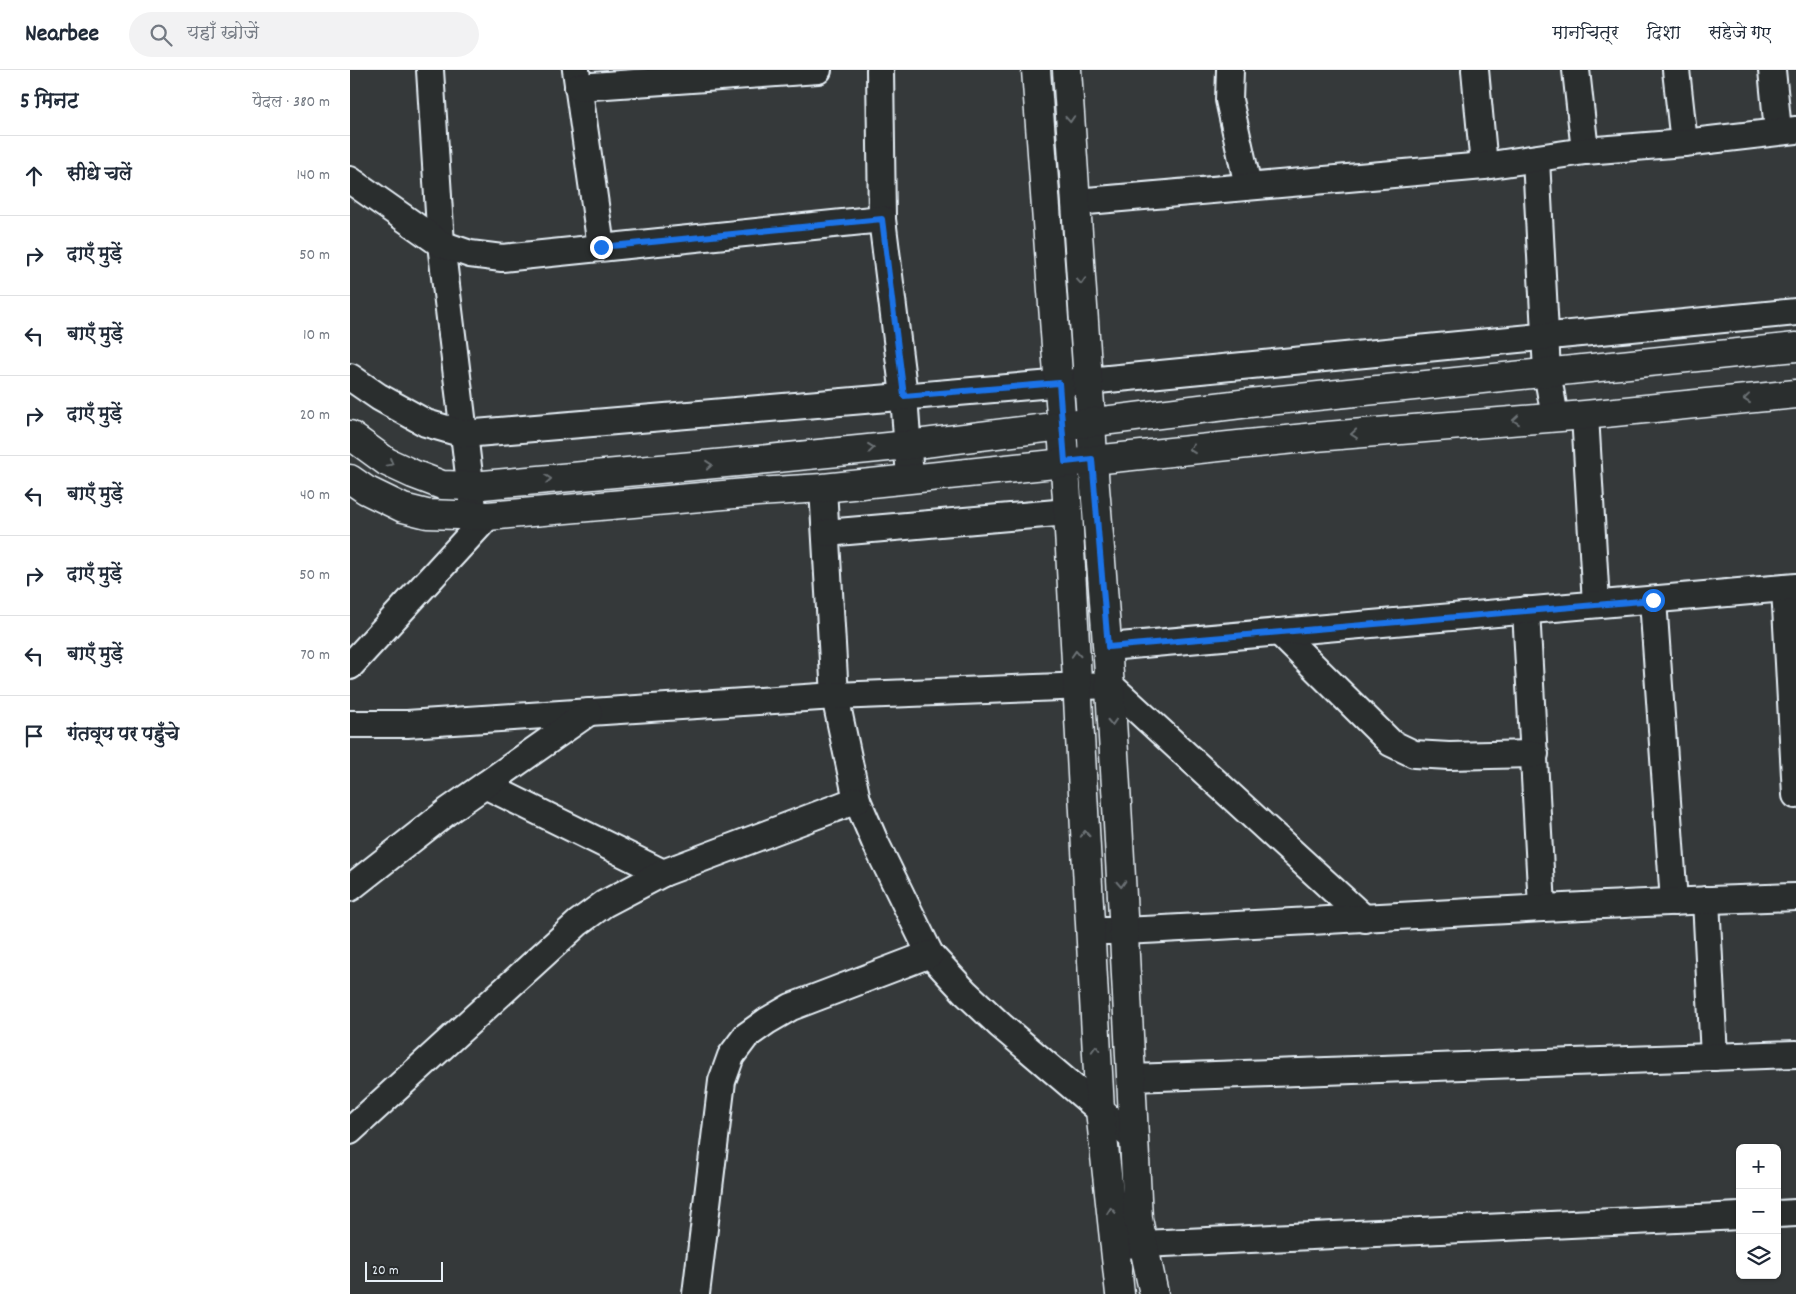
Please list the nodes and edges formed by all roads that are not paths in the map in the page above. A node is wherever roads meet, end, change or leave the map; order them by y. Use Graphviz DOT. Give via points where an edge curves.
graph roads {
  1 [pos="430,70"];
  2 [pos="818,70"];
  3 [pos="880,70"];
  4 [pos="1036,70"];
  5 [pos="1067,70"];
  6 [pos="1230,70"];
  7 [pos="1475,70"];
  8 [pos="1576,70"];
  9 [pos="1676,70"];
  10 [pos="1772,70"];
  11 [pos="577,79"];
  12 [pos="1787,131"];
  13 [pos="1684,143"];
  14 [pos="1585,151"];
  15 [pos="1536,159"];
  16 [pos="1484,166"];
  17 [pos="350,180"];
  18 [pos="1248,186"];
  19 [pos="1076,202"];
  20 [pos="882,219"];
  21 [pos="441,244"];
  22 [pos="601,247"];
  23 [pos="1796,312"];
  24 [pos="1547,336"];
  25 [pos="1796,347"];
  26 [pos="1548,372"];
  27 [pos="350,377"];
  28 [pos="1088,381"];
  29 [pos="1059,383"];
  30 [pos="1796,394"];
  31 [pos="904,396"];
  32 [pos="1585,415"];
  33 [pos="1555,417"];
  34 [pos="1092,421"];
  35 [pos="1062,425"];
  36 [pos="464,434"];
  37 [pos="350,435"];
  38 [pos="908,445"];
  39 [pos="1092,459"];
  40 [pos="1065,462"];
  41 [pos="910,478"];
  42 [pos="350,479"];
  43 [pos="471,486"];
  44 [pos="823,488"];
  45 [pos="1068,512"];
  46 [pos="481,516"];
  47 [pos="826,533"];
  48 [pos="1790,588"];
  49 [pos="1653,600"];
  50 [pos="1596,604"];
  51 [pos="1526,610"];
  52 [pos="1279,632"];
  53 [pos="1108,647"];
  54 [pos="350,666"];
  55 [pos="1110,685"];
  56 [pos="1078,687"];
  57 [pos="835,696"];
  58 [pos="588,712"];
  59 [pos="350,724"];
  60 [pos="1535,754"];
  61 [pos="484,785"];
  62 [pos="1796,795"];
  63 [pos="857,800"];
  64 [pos="664,873"];
  65 [pos="350,888"];
  66 [pos="1796,897"];
  67 [pos="1706,900"];
  68 [pos="1674,902"];
  69 [pos="1542,908"];
  70 [pos="1365,919"];
  71 [pos="1090,931"];
  72 [pos="1123,931"];
  73 [pos="930,954"];
  74 [pos="1796,1054"];
  75 [pos="1714,1057"];
  76 [pos="1131,1078"];
  77 [pos="1100,1110"];
  78 [pos="350,1131"];
  79 [pos="1134,1140"];
  80 [pos="1796,1213"];
  81 [pos="1781,1214"];
  82 [pos="1736,1216"];
  83 [pos="1144,1244"];
  84 [pos="1114,1245"];
  85 [pos="696,1294"];
  86 [pos="1120,1294"];
  87 [pos="1154,1294"];
  1 -- 21 [label="street"];
  2 -- 11 [label="street"];
  3 -- 20 [label="street"];
  4 -- 29 [label="street"];
  5 -- 19 [label="street, one-way"];
  6 -- 18 [label="street" via="1229,100"];
  7 -- 16 [label="street"];
  8 -- 14 [label="street"];
  9 -- 13 [label="street"];
  10 -- 12 [label="street"];
  11 -- 22 [label="street"];
  12 -- 13 [label="street"];
  13 -- 14 [label="street"];
  14 -- 15 [label="street"];
  15 -- 16 [label="street"];
  15 -- 24 [label="street"];
  16 -- 18 [label="street"];
  17 -- 21 [label="street"];
  18 -- 19 [label="street"];
  19 -- 28 [label="street, one-way"];
  20 -- 22 [label="street"];
  20 -- 31 [label="street"];
  21 -- 22 [label="street" via="470,254 502,258"];
  21 -- 36 [label="street"];
  23 -- 24 [label="street"];
  24 -- 26 [label="street"];
  24 -- 28 [label="street"];
  25 -- 26 [label="street"];
  26 -- 33 [label="street"];
  26 -- 34 [label="street"];
  27 -- 36 [label="street" via="426,423"];
  28 -- 29 [label="street"];
  28 -- 34 [label="street"];
  29 -- 31 [label="street"];
  29 -- 35 [label="street"];
  30 -- 32 [label="street, one-way"];
  31 -- 36 [label="street"];
  31 -- 38 [label="street"];
  32 -- 33 [label="street"];
  32 -- 50 [label="street"];
  33 -- 39 [label="street, one-way"];
  34 -- 35 [label="street"];
  34 -- 39 [label="street"];
  35 -- 38 [label="street"];
  35 -- 40 [label="street"];
  36 -- 43 [label="street"];
  37 -- 43 [label="street, one-way" via="387,462 413,474 442,485"];
  38 -- 41 [label="street"];
  43 -- 38 [label="street, one-way"];
  39 -- 40 [label="street"];
  39 -- 53 [label="street"];
  40 -- 41 [label="street"];
  40 -- 45 [label="street"];
  41 -- 44 [label="street"];
  42 -- 46 [label="street" via="403,508 427,514"];
  43 -- 46 [label="street"];
  44 -- 46 [label="street"];
  44 -- 47 [label="street"];
  45 -- 47 [label="street"];
  56 -- 45 [label="street, one-way"];
  46 -- 54 [label="street"];
  47 -- 57 [label="street"];
  48 -- 49 [label="street"];
  48 -- 62 [label="street"];
  49 -- 50 [label="street"];
  49 -- 68 [label="street"];
  50 -- 51 [label="street"];
  51 -- 52 [label="street"];
  51 -- 60 [label="street"];
  52 -- 53 [label="street"];
  52 -- 60 [label="street" via="1391,744 1414,754"];
  53 -- 55 [label="street"];
  55 -- 56 [label="street"];
  55 -- 70 [label="street"];
  55 -- 72 [label="street, one-way"];
  56 -- 57 [label="street"];
  71 -- 56 [label="street, one-way"];
  57 -- 58 [label="street"];
  57 -- 63 [label="street"];
  58 -- 59 [label="street" via="406,724"];
  58 -- 61 [label="street"];
  60 -- 69 [label="street"];
  61 -- 64 [label="street"];
  61 -- 65 [label="street"];
  63 -- 64 [label="street"];
  63 -- 73 [label="street"];
  64 -- 78 [label="street" via="604,904 578,923"];
  66 -- 67 [label="street"];
  67 -- 68 [label="street"];
  67 -- 75 [label="street"];
  68 -- 69 [label="street"];
  69 -- 70 [label="street"];
  70 -- 72 [label="street"];
  71 -- 72 [label="street"];
  77 -- 71 [label="street, one-way"];
  72 -- 76 [label="street"];
  73 -- 77 [label="street" via="1000,1025"];
  73 -- 85 [label="street" via="791,1007 746,1036 731,1056 722,1081"];
  74 -- 75 [label="street"];
  75 -- 76 [label="street"];
  76 -- 79 [label="street"];
  77 -- 79 [label="street"];
  84 -- 77 [label="street, one-way"];
  79 -- 83 [label="street" via="1138,1219"];
  80 -- 81 [label="street"];
  82 -- 83 [label="street"];
  83 -- 84 [label="street"];
  83 -- 87 [label="street"];
  84 -- 86 [label="street"];
}
